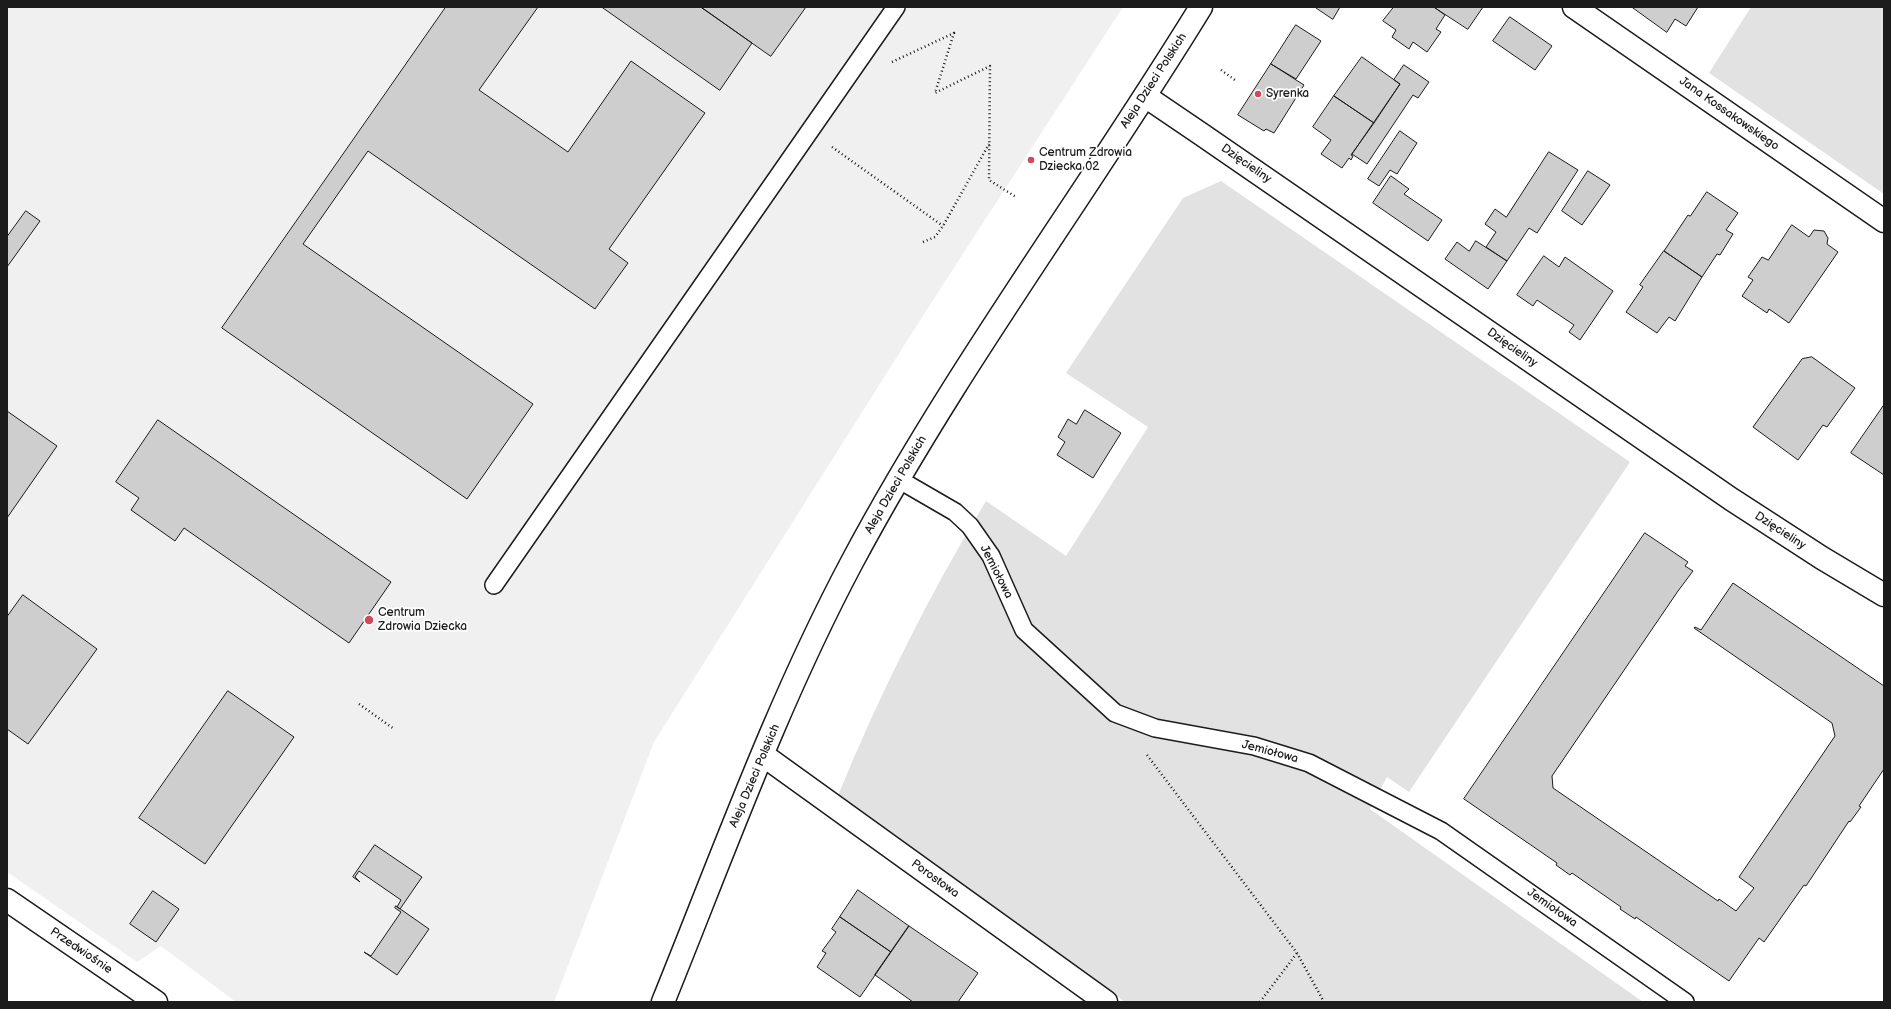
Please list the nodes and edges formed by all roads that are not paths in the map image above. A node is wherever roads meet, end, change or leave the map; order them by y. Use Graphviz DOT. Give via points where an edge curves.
graph roads {
  1 [pos="896,7"];
  2 [pos="1201,7"];
  3 [pos="1574,7"];
  4 [pos="1145,96"];
  5 [pos="1884,220"];
  6 [pos="898,479"];
  7 [pos="494,585"];
  8 [pos="1884,595"];
  9 [pos="763,755"];
  10 [pos="7,900"];
  11 [pos="156,1002"];
  12 [pos="663,1002"];
  13 [pos="1106,1002"];
  14 [pos="1685,1002"];
  1 -- 7 [label="lane"];
  2 -- 4 [label="street, Aleja Dzieci Polskich"];
  3 -- 5 [label="street, Jana Kossakowskiego"];
  4 -- 6 [label="street, Aleja Dzieci Polskich" via="963,374"];
  4 -- 8 [label="street, Dzięcieliny" via="1731,499"];
  6 -- 9 [label="street, Aleja Dzieci Polskich" via="851,564 806,656"];
  6 -- 14 [label="lane, Jemiołowa" via="955,512 970,526 991,556 1024,630 1115,713 1155,728 1254,746 1309,763 1335,776 1442,831"];
  9 -- 12 [label="street, Aleja Dzieci Polskich"];
  9 -- 13 [label="street, Porostowa"];
  10 -- 11 [label="street, Przedwiośnie"];
}
